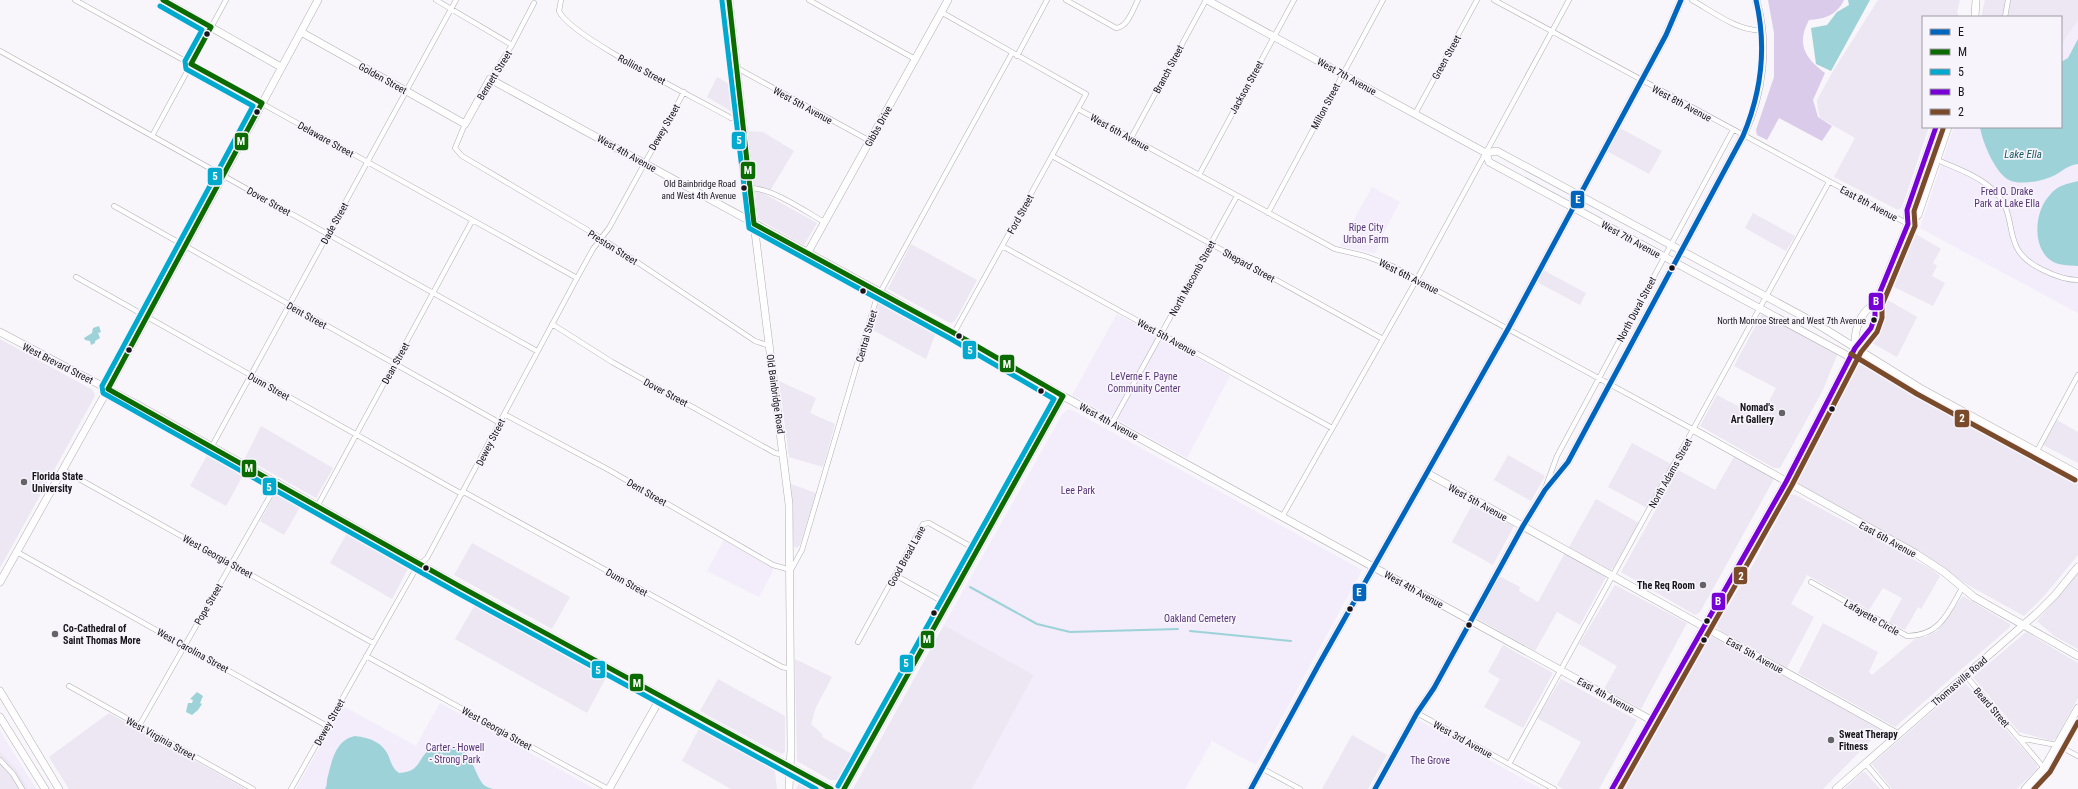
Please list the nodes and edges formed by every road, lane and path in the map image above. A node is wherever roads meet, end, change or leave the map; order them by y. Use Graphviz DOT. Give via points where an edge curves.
graph roads {
  1 [pos="75,0"];
  2 [pos="164,0"];
  3 [pos="226,0"];
  4 [pos="318,0"];
  5 [pos="436,0"];
  6 [pos="456,0"];
  7 [pos="561,0"];
  8 [pos="729,0"];
  9 [pos="809,0"];
  10 [pos="948,0"];
  11 [pos="1047,0"];
  12 [pos="1066,0"];
  13 [pos="1138,0"];
  14 [pos="1206,0"];
  15 [pos="1294,0"];
  16 [pos="1383,0"];
  17 [pos="1477,0"];
  18 [pos="1494,0"];
  19 [pos="1569,0"];
  20 [pos="1682,0"];
  21 [pos="1692,0"];
  22 [pos="1756,0"];
  23 [pos="1976,0"];
  24 [pos="2008,0"];
  25 [pos="534,3"];
  26 [pos="452,8"];
  27 [pos="941,12"];
  28 [pos="1974,14"];
  29 [pos="2005,16"];
  30 [pos="211,27"];
  31 [pos="1762,30"];
  32 [pos="301,32"];
  33 [pos="1552,32"];
  34 [pos="1274,37"];
  35 [pos="512,45"];
  36 [pos="0,51"];
  37 [pos="1014,54"];
  38 [pos="915,58"];
  39 [pos="191,64"];
  40 [pos="281,67"];
  41 [pos="737,68"];
  42 [pos="1343,74"];
  43 [pos="490,79"];
  44 [pos="1641,81"];
  45 [pos="406,91"];
  46 [pos="684,92"];
  47 [pos="262,103"];
  48 [pos="1078,109"];
  49 [pos="1415,114"];
  50 [pos="743,119"];
  51 [pos="465,124"];
  52 [pos="1936,128"];
  53 [pos="1948,128"];
  54 [pos="1733,130"];
  55 [pos="152,136"];
  56 [pos="1743,136"];
  57 [pos="1131,138"];
  58 [pos="870,141"];
  59 [pos="455,148"];
  60 [pos="1486,152"];
  61 [pos="1927,154"];
  62 [pos="1052,156"];
  63 [pos="1937,160"];
  64 [pos="367,162"];
  65 [pos="644,163"];
  66 [pos="222,175"];
  67 [pos="1199,175"];
  68 [pos="1829,182"];
  69 [pos="751,188"];
  70 [pos="1237,196"];
  71 [pos="1579,196"];
  72 [pos="114,206"];
  73 [pos="1573,207"];
  74 [pos="1268,213"];
  75 [pos="1615,216"];
  76 [pos="472,221"];
  77 [pos="824,222"];
  78 [pos="754,224"];
  79 [pos="1908,224"];
  80 [pos="1609,227"];
  81 [pos="328,234"];
  82 [pos="601,238"];
  83 [pos="1210,244"];
  84 [pos="184,246"];
  85 [pos="1002,246"];
  86 [pos="1670,246"];
  87 [pos="808,252"];
  88 [pos="1681,252"];
  89 [pos="1664,257"];
  90 [pos="1675,263"];
  91 [pos="76,277"];
  92 [pos="577,278"];
  93 [pos="1417,279"];
  94 [pos="2078,280"];
  95 [pos="880,292"];
  96 [pos="433,293"];
  97 [pos="1767,297"];
  98 [pos="1875,304"];
  99 [pos="289,305"];
  100 [pos="1760,309"];
  101 [pos="146,317"];
  102 [pos="552,324"];
  103 [pos="1817,324"];
  104 [pos="1508,329"];
  105 [pos="0,332"];
  106 [pos="954,333"];
  107 [pos="1161,334"];
  108 [pos="1811,335"];
  109 [pos="1383,339"];
  110 [pos="770,346"];
  111 [pos="1855,348"];
  112 [pos="537,351"];
  113 [pos="1850,357"];
  114 [pos="395,364"];
  115 [pos="250,375"];
  116 [pos="2078,375"];
  117 [pos="1598,378"];
  118 [pos="1610,385"];
  119 [pos="108,389"];
  120 [pos="1063,396"];
  121 [pos="504,414"];
  122 [pos="1112,422"];
  123 [pos="500,423"];
  124 [pos="1332,428"];
  125 [pos="1694,430"];
  126 [pos="356,434"];
  127 [pos="212,446"];
  128 [pos="2037,451"];
  129 [pos="784,455"];
  130 [pos="63,470"];
  131 [pos="1427,473"];
  132 [pos="2078,474"];
  133 [pos="278,482"];
  134 [pos="1786,482"];
  135 [pos="1545,490"];
  136 [pos="463,493"];
  137 [pos="318,505"];
  138 [pos="1282,516"];
  139 [pos="1523,526"];
  140 [pos="978,550"];
  141 [pos="17,552"];
  142 [pos="421,563"];
  143 [pos="231,564"];
  144 [pos="1374,567"];
  145 [pos="2078,567"];
  146 [pos="790,570"];
  147 [pos="895,575"];
  148 [pos="1613,576"];
  149 [pos="0,582"];
  150 [pos="1811,582"];
  151 [pos="1962,588"];
  152 [pos="947,604"];
  153 [pos="1470,620"];
  154 [pos="2023,625"];
  155 [pos="1704,626"];
  156 [pos="858,642"];
  157 [pos="373,643"];
  158 [pos="184,646"];
  159 [pos="366,656"];
  160 [pos="2078,656"];
  161 [pos="791,669"];
  162 [pos="1561,670"];
  163 [pos="1966,676"];
  164 [pos="69,686"];
  165 [pos="0,691"];
  166 [pos="661,697"];
  167 [pos="2078,708"];
  168 [pos="1417,713"];
  169 [pos="0,717"];
  170 [pos="1651,720"];
  171 [pos="139,726"];
  172 [pos="327,726"];
  173 [pos="1897,734"];
  174 [pos="2019,738"];
  175 [pos="2057,745"];
  176 [pos="2078,756"];
  177 [pos="0,760"];
  178 [pos="1865,763"];
  179 [pos="1509,764"];
  180 [pos="790,767"];
  181 [pos="1263,768"];
  182 [pos="2044,768"];
  183 [pos="22,789"];
  184 [pos="45,789"];
  185 [pos="59,789"];
  186 [pos="252,789"];
  187 [pos="291,789"];
  188 [pos="609,789"];
  189 [pos="789,789"];
  190 [pos="831,789"];
  191 [pos="844,789"];
  192 [pos="1251,789"];
  193 [pos="1300,789"];
  194 [pos="1375,789"];
  195 [pos="1554,789"];
  196 [pos="1612,789"];
  197 [pos="1836,789"];
  198 [pos="1887,789"];
  199 [pos="2025,789"];
  1 -- 39 [label="street, Delaware Street"];
  2 -- 30 [label="street"];
  3 -- 30 [label="street"];
  4 -- 32 [label="street"];
  5 -- 26 [label="street"];
  6 -- 26 [label="street, Dade Street"];
  7 -- 46 [label="street, Rollins Street" via="559,11 570,25 618,56"];
  8 -- 41 [label="street, Old Bainbridge Road"];
  9 -- 38 [label="street"];
  10 -- 27 [label="street, Gibbs Drive"];
  11 -- 37 [label="street, Central Street"];
  12 -- 13 [label="street" via="1116,28 1122,26"];
  14 -- 34 [label="street, West 7th Avenue"];
  14 -- 57 [label="street, Branch Street"];
  15 -- 34 [label="street, Jackson Street"];
  16 -- 42 [label="street, Milton Street"];
  17 -- 49 [label="street, Green Street"];
  18 -- 33 [label="street, West 8th Avenue"];
  19 -- 33 [label="street"];
  20 -- 44 [label="street"];
  21 -- 31 [label="street" via="1751,31"];
  22 -- 31 [label="street, North Duval Street"];
  23 -- 28 [label="street"];
  24 -- 29 [label="street"];
  25 -- 35 [label="street, Bennett Street"];
  26 -- 35 [label="street"];
  26 -- 45 [label="street, Dade Street"];
  27 -- 37 [label="street"];
  27 -- 38 [label="street, Gibbs Drive"];
  30 -- 39 [label="street"];
  30 -- 40 [label="street"];
  31 -- 56 [label="street, North Duval Street" via="1761,77"];
  32 -- 40 [label="street"];
  32 -- 45 [label="street, Golden Street"];
  33 -- 44 [label="street, West 8th Avenue"];
  33 -- 60 [label="street"];
  34 -- 42 [label="street, West 7th Avenue"];
  34 -- 67 [label="street, Jackson Street"];
  35 -- 43 [label="street, Bennett Street"];
  36 -- 55 [label="street, Dover Street"];
  37 -- 48 [label="street, Ford Street" via="1086,94"];
  37 -- 95 [label="street, Central Street"];
  38 -- 58 [label="street, Gibbs Drive"];
  39 -- 47 [label="street, Delaware Street"];
  39 -- 55 [label="street"];
  40 -- 47 [label="street"];
  41 -- 50 [label="street, Old Bainbridge Road"];
  41 -- 58 [label="street, West 5th Avenue"];
  42 -- 49 [label="street, West 7th Avenue"];
  42 -- 74 [label="street, Milton Street"];
  43 -- 51 [label="street, Bennett Street"];
  43 -- 65 [label="street, West 4th Avenue"];
  44 -- 54 [label="street, West 8th Avenue"];
  44 -- 71 [label="street"];
  45 -- 51 [label="street, Golden Street"];
  45 -- 64 [label="street, Dade Street"];
  46 -- 50 [label="street, Rollins Street" via="731,118"];
  46 -- 65 [label="street, Dewey Street"];
  47 -- 64 [label="street, Delaware Street"];
  47 -- 66 [label="street"];
  48 -- 57 [label="street, West 6th Avenue"];
  48 -- 62 [label="street, Ford Street"];
  49 -- 60 [label="street, West 7th Avenue"];
  50 -- 69 [label="street, Old Bainbridge Road"];
  51 -- 59 [label="street, Bennett Street"];
  52 -- 61 [label="street"];
  53 -- 63 [label="street"];
  54 -- 56 [label="street, West 8th Avenue"];
  54 -- 86 [label="street, North Duval Street"];
  55 -- 66 [label="street, Dover Street"];
  56 -- 68 [label="street, West 8th Avenue"];
  56 -- 88 [label="street, North Duval Street"];
  57 -- 67 [label="street, West 6th Avenue"];
  58 -- 77 [label="street, Gibbs Drive"];
  59 -- 82 [label="street, Preston Street" via="462,156"];
  60 -- 71 [label="street, West 7th Avenue" via="1497,151"];
  60 -- 73 [label="street, West 7th Avenue" via="1490,162"];
  60 -- 93 [label="street"];
  61 -- 63 [label="street"];
  61 -- 79 [label="street" via="1907,210"];
  62 -- 83 [label="street, Shepard Street"];
  62 -- 85 [label="street, Ford Street"];
  63 -- 79 [label="street" via="1918,215"];
  63 -- 94 [label="street" via="1984,183 1997,194 2004,207 2013,240 2027,262 2057,277"];
  64 -- 76 [label="street, Delaware Street"];
  64 -- 81 [label="street, Dade Street"];
  65 -- 78 [label="street, West 4th Avenue"];
  65 -- 82 [label="street, Dewey Street"];
  66 -- 81 [label="street, Dover Street"];
  66 -- 84 [label="street"];
  67 -- 70 [label="street, West 6th Avenue"];
  68 -- 79 [label="street, East 8th Avenue"];
  68 -- 97 [label="street, North Adams Street"];
  69 -- 77 [label="street" via="772,194"];
  69 -- 78 [label="street, Old Bainbridge Road"];
  70 -- 74 [label="street, West 6th Avenue"];
  70 -- 83 [label="street, North Macomb Street"];
  71 -- 73 [label="street"];
  71 -- 75 [label="street, West 7th Avenue"];
  72 -- 84 [label="street, Dent Street"];
  73 -- 80 [label="street, West 7th Avenue"];
  73 -- 104 [label="street"];
  74 -- 93 [label="street, West 6th Avenue" via="1335,249 1375,259"];
  75 -- 80 [label="street"];
  75 -- 86 [label="street, West 7th Avenue"];
  76 -- 92 [label="street, Delaware Street"];
  76 -- 96 [label="street, Dean Street"];
  77 -- 87 [label="street, Gibbs Drive"];
  78 -- 87 [label="street, West 4th Avenue"];
  78 -- 110 [label="street, Old Bainbridge Road"];
  79 -- 98 [label="street"];
  80 -- 89 [label="street, West 7th Avenue"];
  81 -- 96 [label="street, Dover Street"];
  81 -- 99 [label="street, Dade Street"];
  82 -- 92 [label="street, Dewey Street"];
  82 -- 110 [label="street, Preston Street" via="755,341"];
  83 -- 107 [label="street, North Macomb Street"];
  83 -- 109 [label="street, Shepard Street"];
  84 -- 99 [label="street, Dent Street"];
  84 -- 101 [label="street"];
  85 -- 106 [label="street, Ford Street"];
  85 -- 107 [label="street, West 5th Avenue"];
  86 -- 88 [label="street, West 7th Avenue"];
  86 -- 89 [label="street, North Duval Street"];
  87 -- 95 [label="street, West 4th Avenue"];
  88 -- 90 [label="street, North Duval Street"];
  88 -- 97 [label="street, West 7th Avenue"];
  89 -- 90 [label="street, West 7th Avenue"];
  89 -- 117 [label="street, North Duval Street"];
  90 -- 100 [label="street, West 7th Avenue"];
  90 -- 118 [label="street, North Duval Street"];
  91 -- 101 [label="street, Dunn Street"];
  92 -- 102 [label="street, Dewey Street"];
  93 -- 104 [label="street, West 6th Avenue"];
  93 -- 109 [label="street"];
  95 -- 106 [label="street, West 4th Avenue"];
  95 -- 146 [label="street, Central Street" via="802,550"];
  96 -- 112 [label="street, Dover Street"];
  96 -- 114 [label="street, Dean Street"];
  97 -- 100 [label="street, North Adams Street"];
  97 -- 103 [label="street, West 7th Avenue"];
  98 -- 111 [label="street" via="1877,314 1865,339"];
  98 -- 111 [label="street" via="1866,308 1854,334"];
  99 -- 114 [label="street, Dent Street"];
  99 -- 115 [label="street, Dade Street"];
  100 -- 108 [label="street, West 7th Avenue"];
  100 -- 125 [label="street, North Adams Street"];
  101 -- 115 [label="street, Dunn Street"];
  101 -- 119 [label="street"];
  102 -- 112 [label="street, Dewey Street"];
  102 -- 129 [label="street, Dover Street" via="648,383 775,453"];
  103 -- 108 [label="street"];
  103 -- 111 [label="street, West 7th Avenue"];
  104 -- 117 [label="street, West 6th Avenue"];
  104 -- 131 [label="street"];
  105 -- 119 [label="street, West Brevard Street"];
  106 -- 120 [label="street, West 4th Avenue"];
  107 -- 122 [label="street, North Macomb Street"];
  107 -- 124 [label="street, West 5th Avenue"];
  108 -- 113 [label="street, West 7th Avenue"];
  109 -- 124 [label="street"];
  110 -- 129 [label="street, Old Bainbridge Road"];
  111 -- 113 [label="street"];
  111 -- 128 [label="street, West 7th Avenue" via="1920,388"];
  112 -- 121 [label="street, Dewey Street"];
  113 -- 134 [label="street"];
  114 -- 123 [label="street, Dent Street"];
  114 -- 126 [label="street, Dean Street"];
  115 -- 126 [label="street, Dunn Street"];
  115 -- 127 [label="street, Dade Street"];
  116 -- 128 [label="street"];
  117 -- 118 [label="street, West 6th Avenue"];
  117 -- 135 [label="street, North Duval Street" via="1557,456"];
  118 -- 125 [label="street, West 6th Avenue"];
  118 -- 135 [label="street, North Duval Street" via="1568,462"];
  119 -- 127 [label="street, West Brevard Street"];
  119 -- 130 [label="street"];
  120 -- 122 [label="street, West 4th Avenue"];
  120 -- 140 [label="street"];
  121 -- 123 [label="street, Dewey Street"];
  121 -- 146 [label="street, Dent Street" via="609,470 761,558"];
  122 -- 138 [label="street, West 4th Avenue"];
  123 -- 136 [label="street, Dewey Street"];
  124 -- 138 [label="street"];
  125 -- 134 [label="street, East 6th Avenue"];
  125 -- 148 [label="street, North Adams Street"];
  126 -- 136 [label="street, Dunn Street"];
  126 -- 137 [label="street, Dean Street"];
  127 -- 133 [label="street, West Brevard Street"];
  128 -- 132 [label="street, West 7th Avenue"];
  129 -- 146 [label="street, Old Bainbridge Road" via="789,504"];
  130 -- 141 [label="street"];
  130 -- 143 [label="street, West Georgia Street"];
  131 -- 139 [label="street, West 5th Avenue"];
  131 -- 144 [label="street"];
  133 -- 137 [label="street, West Brevard Street"];
  133 -- 143 [label="street, Pope Street"];
  134 -- 151 [label="street, East 6th Avenue" via="1914,553 1944,572"];
  134 -- 155 [label="street"];
  135 -- 139 [label="street, North Duval Street"];
  136 -- 142 [label="street, Dewey Street" via="427,558"];
  136 -- 161 [label="street, Dunn Street" via="782,667"];
  137 -- 142 [label="street, West Brevard Street"];
  138 -- 144 [label="street, West 4th Avenue"];
  139 -- 148 [label="street, West 5th Avenue"];
  139 -- 153 [label="street, North Duval Street"];
  140 -- 147 [label="street, Good Bread Lane" via="924,523"];
  140 -- 152 [label="street"];
  141 -- 149 [label="street"];
  141 -- 158 [label="street, West Carolina Street"];
  142 -- 157 [label="street, Dewey Street"];
  142 -- 166 [label="street, West Brevard Street"];
  143 -- 157 [label="street, West Georgia Street"];
  143 -- 158 [label="street, Pope Street"];
  144 -- 153 [label="street, West 4th Avenue"];
  144 -- 181 [label="street"];
  145 -- 154 [label="street, Thomasville Road" via="2055,595"];
  146 -- 161 [label="street, Old Bainbridge Road"];
  147 -- 152 [label="street"];
  147 -- 156 [label="street, Good Bread Lane"];
  148 -- 155 [label="street, East 5th Avenue"];
  148 -- 162 [label="street, North Adams Street"];
  150 -- 151 [label="street, Lafayette Circle" via="1907,636 1920,635 1934,629 1942,621"];
  151 -- 154 [label="street, East 6th Avenue"];
  152 -- 191 [label="street"];
  153 -- 162 [label="street, West 4th Avenue"];
  153 -- 168 [label="street, North Duval Street" via="1434,688"];
  154 -- 160 [label="street, East 6th Avenue"];
  154 -- 163 [label="street, Thomasville Road"];
  155 -- 170 [label="street"];
  155 -- 173 [label="street, East 5th Avenue"];
  157 -- 159 [label="street, Dewey Street"];
  158 -- 171 [label="street, Pope Street"];
  158 -- 172 [label="street, West Carolina Street"];
  159 -- 172 [label="street, Dewey Street"];
  159 -- 188 [label="street, West Georgia Street"];
  161 -- 180 [label="street, Old Bainbridge Road"];
  162 -- 170 [label="street, East 4th Avenue"];
  162 -- 179 [label="street, North Adams Street"];
  163 -- 173 [label="street, Thomasville Road"];
  163 -- 174 [label="street, Beard Street"];
  164 -- 171 [label="street, West Virginia Street"];
  165 -- 185 [label="street"];
  166 -- 180 [label="street, West Brevard Street"];
  166 -- 188 [label="street"];
  167 -- 175 [label="street"];
  168 -- 179 [label="street, West 3rd Avenue"];
  168 -- 194 [label="street, North Duval Street"];
  169 -- 184 [label="street"];
  170 -- 196 [label="street"];
  171 -- 186 [label="street, West Virginia Street"];
  172 -- 187 [label="street, Dewey Street"];
  173 -- 178 [label="street, Thomasville Road"];
  174 -- 175 [label="street"];
  174 -- 182 [label="street, Beard Street"];
  175 -- 176 [label="street"];
  175 -- 182 [label="street"];
  177 -- 183 [label="street"];
  178 -- 197 [label="street, Thomasville Road"];
  178 -- 198 [label="street"];
  179 -- 195 [label="street, West 3rd Avenue"];
  180 -- 189 [label="street, Old Bainbridge Road"];
  180 -- 190 [label="street, West Brevard Street"];
  181 -- 192 [label="street"];
  181 -- 193 [label="street"];
  182 -- 199 [label="street"];
}
